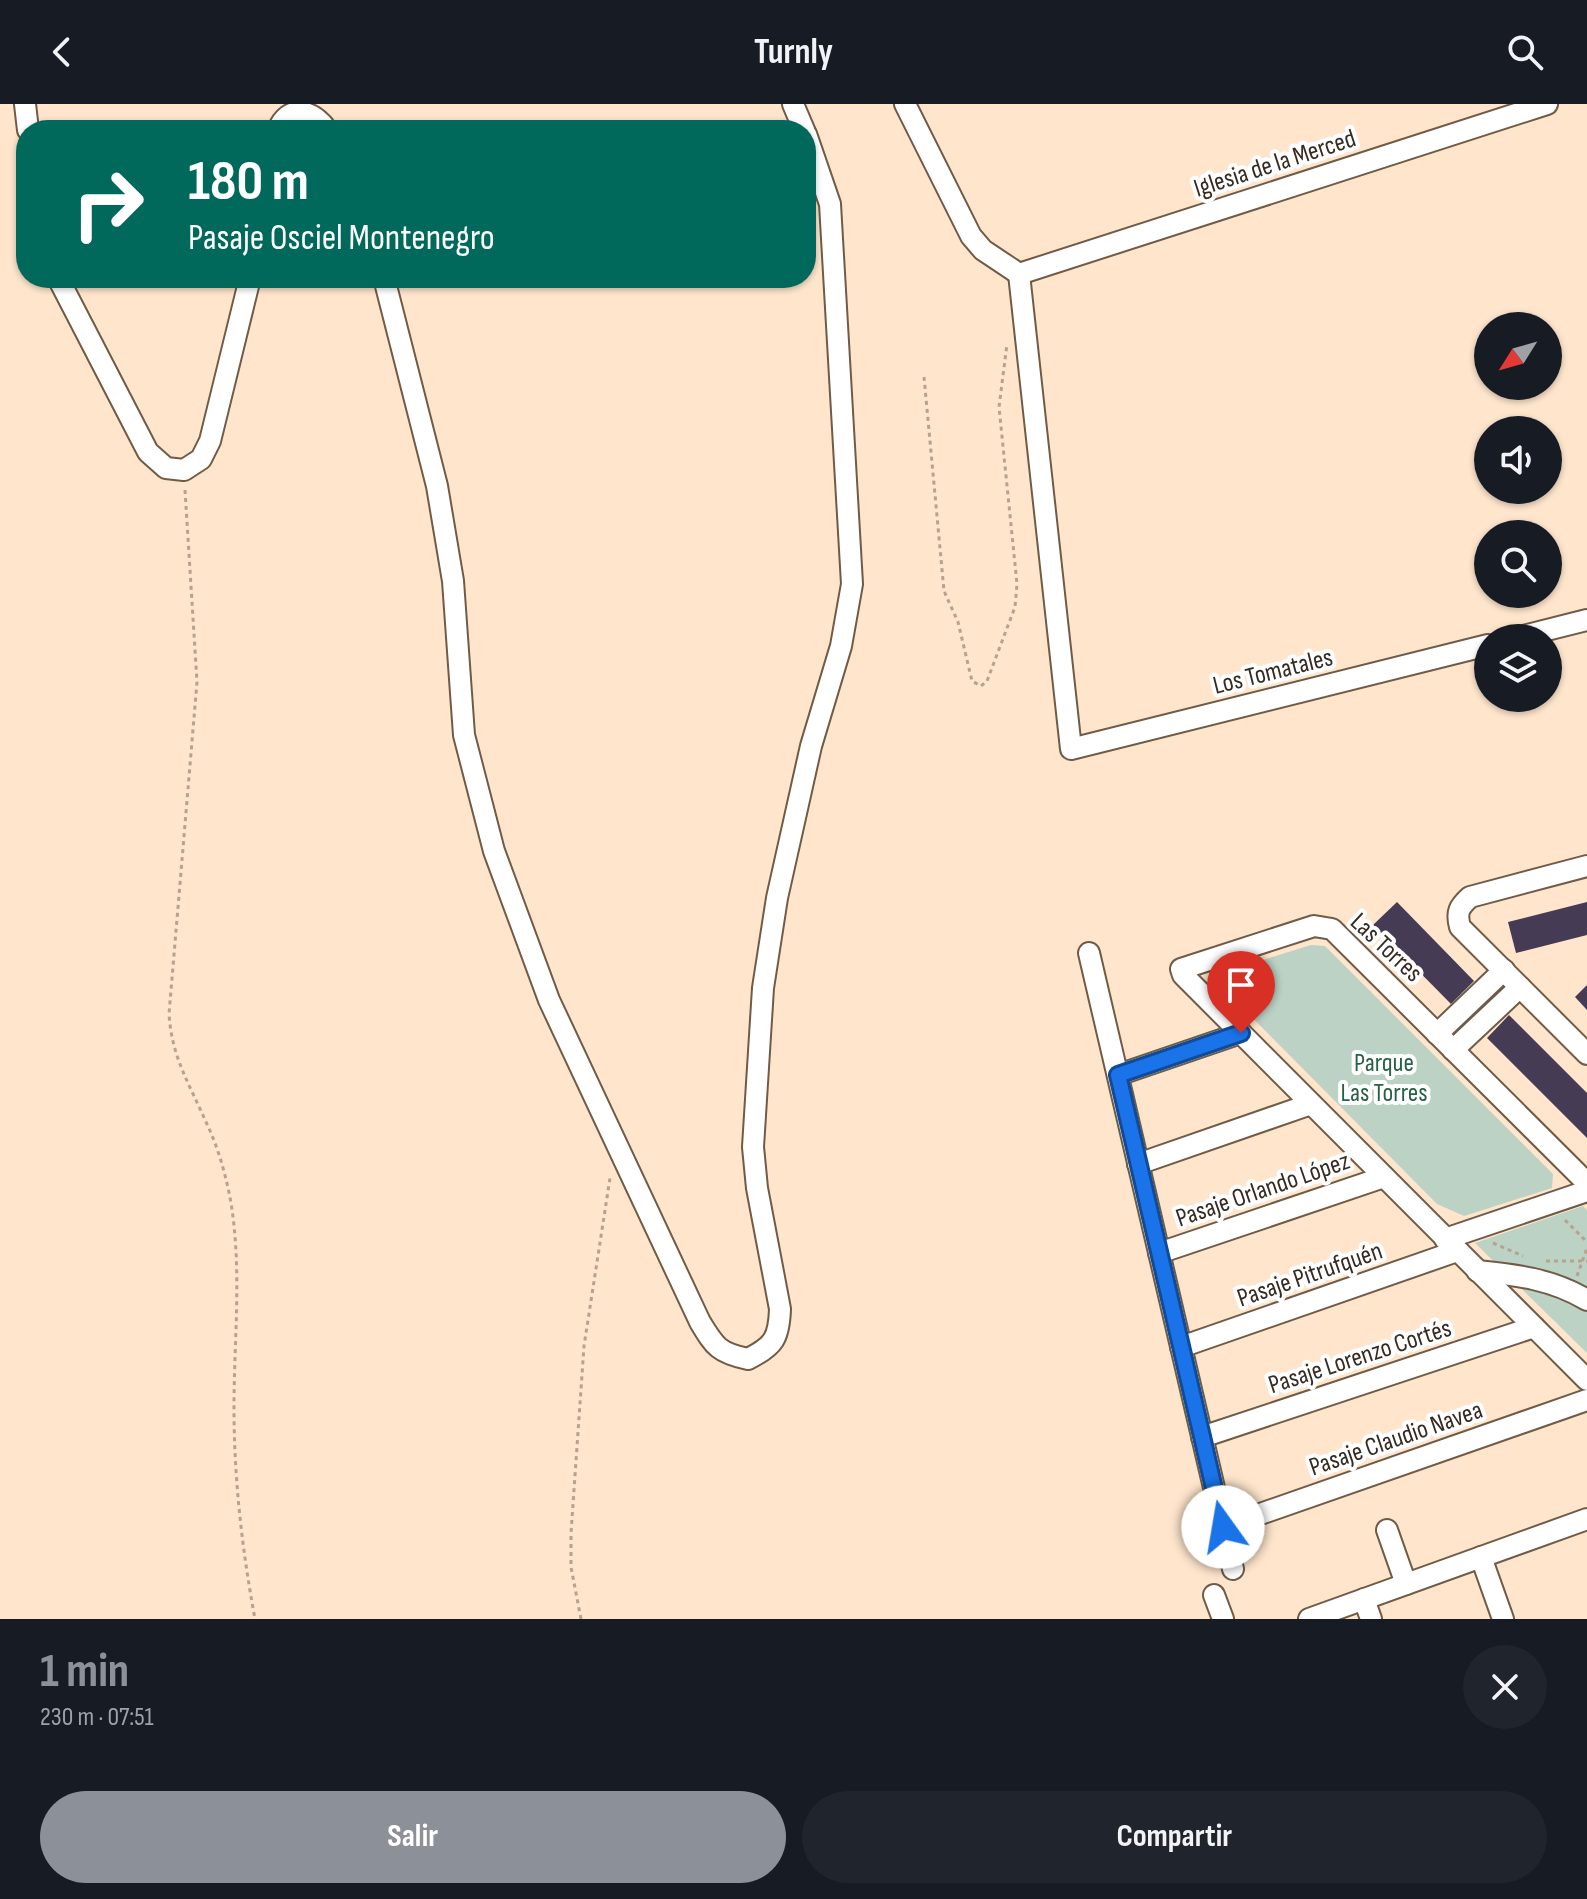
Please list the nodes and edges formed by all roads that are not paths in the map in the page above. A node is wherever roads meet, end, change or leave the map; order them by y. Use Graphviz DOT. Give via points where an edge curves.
graph roads {
  1 [pos="905,104"];
  2 [pos="1547,104"];
  3 [pos="282,120"];
  4 [pos="320,120"];
  5 [pos="816,164"];
  6 [pos="1019,274"];
  7 [pos="63,288"];
  8 [pos="248,288"];
  9 [pos="387,288"];
  10 [pos="1587,620"];
  11 [pos="1562,626"];
  12 [pos="1474,648"];
  13 [pos="1587,866"];
  14 [pos="1089,953"];
  15 [pos="1504,970"];
  16 [pos="1520,987"];
  17 [pos="1241,1033"];
  18 [pos="1437,1034"];
  19 [pos="1453,1050"];
  20 [pos="1587,1054"];
  21 [pos="1118,1075"];
  22 [pos="1311,1104"];
  23 [pos="1138,1164"];
  24 [pos="1384,1177"];
  25 [pos="1587,1183"];
  26 [pos="1587,1191"];
  27 [pos="1451,1245"];
  28 [pos="1159,1253"];
  29 [pos="1477,1271"];
  30 [pos="1579,1296"];
  31 [pos="1534,1327"];
  32 [pos="1181,1347"];
  33 [pos="1587,1380"];
  34 [pos="1587,1400"];
  35 [pos="1202,1437"];
  36 [pos="1587,1519"];
  37 [pos="1223,1527"];
  38 [pos="1387,1530"];
  39 [pos="1481,1557"];
  40 [pos="1233,1569"];
  41 [pos="1406,1584"];
  42 [pos="1214,1595"];
  43 [pos="1367,1609"];
  44 [pos="1223,1619"];
  45 [pos="1309,1619"];
  46 [pos="1503,1619"];
  1 -- 6 [label="street" via="971,236"];
  2 -- 6 [label="street, Iglesia de la Merced"];
  3 -- 4 [label="street" via="299,108"];
  5 -- 9 [label="street" via="830,204 852,584 777,898 763,988 753,1147 780,1309 779,1329 769,1348 748,1359 727,1355 700,1322 549,1000 494,851 464,735 453,581 437,486"];
  6 -- 12 [label="street, Los Tomatales" via="1071,749"];
  7 -- 8 [label="street" via="148,452 166,468 184,470 201,459 210,441"];
  10 -- 11 [label="street"];
  13 -- 15 [label="street" via="1470,897 1459,906 1460,927"];
  14 -- 21 [label="street"];
  15 -- 16 [label="street"];
  15 -- 18 [label="street"];
  16 -- 19 [label="street"];
  16 -- 20 [label="street"];
  17 -- 18 [label="street, Las Torres" via="1181,969 1314,926 1332,929"];
  17 -- 21 [label="street"];
  17 -- 22 [label="street, Las Torres"];
  18 -- 19 [label="street, Las Torres"];
  19 -- 25 [label="street, Las Torres"];
  21 -- 23 [label="street"];
  22 -- 23 [label="street"];
  22 -- 24 [label="street, Las Torres"];
  23 -- 28 [label="street"];
  24 -- 27 [label="street, Las Torres"];
  24 -- 28 [label="street, Pasaje Orlando López"];
  26 -- 27 [label="street, Pasaje Pitrufquén"];
  27 -- 29 [label="street, Las Torres"];
  27 -- 32 [label="street, Pasaje Pitrufquén"];
  28 -- 32 [label="street"];
  29 -- 30 [label="street" via="1534,1277"];
  29 -- 31 [label="street, Las Torres"];
  31 -- 33 [label="street, Las Torres"];
  31 -- 35 [label="street, Pasaje Lorenzo Cortés"];
  32 -- 35 [label="street"];
  34 -- 37 [label="street, Pasaje Claudio Navea"];
  35 -- 37 [label="street"];
  36 -- 39 [label="street"];
  37 -- 40 [label="street"];
  38 -- 41 [label="street"];
  39 -- 41 [label="street"];
  39 -- 46 [label="street"];
  41 -- 43 [label="street"];
  42 -- 44 [label="street"];
  43 -- 45 [label="street"];
}
